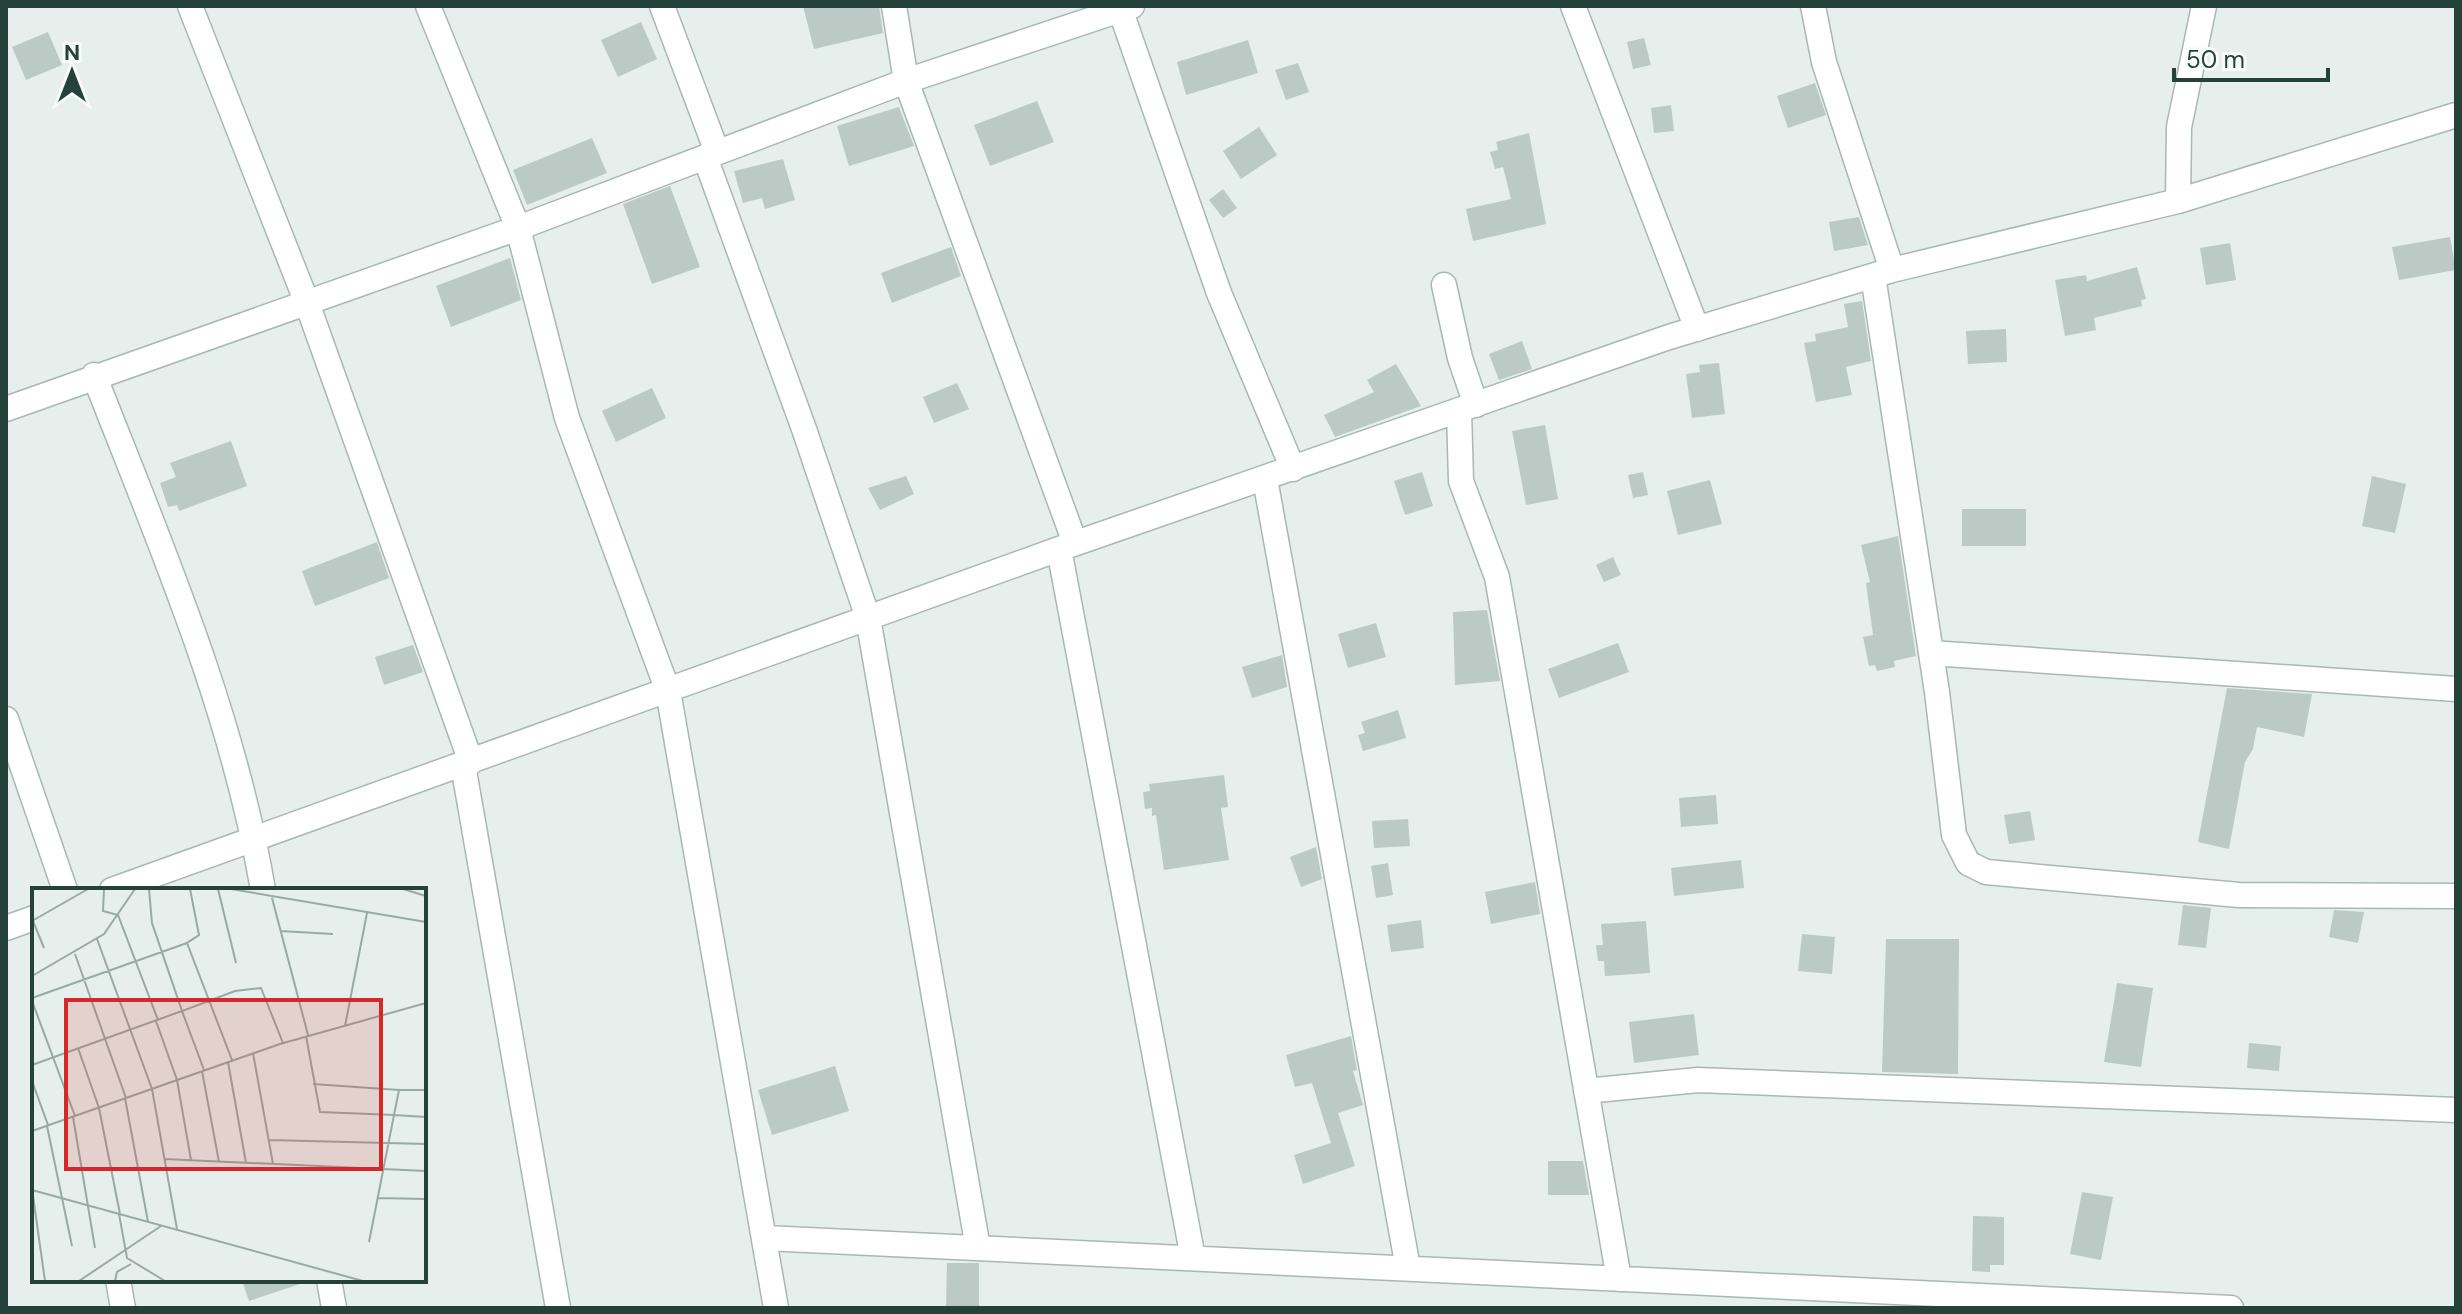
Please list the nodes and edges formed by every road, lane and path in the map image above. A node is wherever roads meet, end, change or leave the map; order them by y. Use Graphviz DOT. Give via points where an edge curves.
graph roads {
  1 [pos="190,6"];
  2 [pos="428,6"];
  3 [pos="662,6"];
  4 [pos="894,6"];
  5 [pos="1573,6"];
  6 [pos="1813,6"];
  7 [pos="2204,6"];
  8 [pos="1124,8"];
  9 [pos="906,81"];
  10 [pos="2456,115"];
  11 [pos="711,155"];
  12 [pos="2178,201"];
  13 [pos="518,228"];
  14 [pos="1882,273"];
  15 [pos="1444,285"];
  16 [pos="307,303"];
  17 [pos="1697,329"];
  18 [pos="94,375"];
  19 [pos="1467,408"];
  20 [pos="6,409"];
  21 [pos="1293,469"];
  22 [pos="1265,479"];
  23 [pos="1067,546"];
  24 [pos="868,618"];
  25 [pos="1931,653"];
  26 [pos="2456,689"];
  27 [pos="668,691"];
  28 [pos="6,719"];
  29 [pos="467,763"];
  30 [pos="255,838"];
  31 [pos="64,888"];
  32 [pos="118,888"];
  33 [pos="263,888"];
  34 [pos="2456,896"];
  35 [pos="32,919"];
  36 [pos="6,928"];
  37 [pos="1586,1091"];
  38 [pos="2456,1110"];
  39 [pos="765,1238"];
  40 [pos="978,1248"];
  41 [pos="1193,1258"];
  42 [pos="1408,1268"];
  43 [pos="1619,1279"];
  44 [pos="118,1282"];
  45 [pos="329,1282"];
  46 [pos="123,1308"];
  47 [pos="334,1308"];
  48 [pos="558,1308"];
  49 [pos="776,1308"];
  50 [pos="2231,1308"];
  1 -- 16 [label="street"];
  2 -- 13 [label="street"];
  3 -- 11 [label="street"];
  4 -- 9 [label="street"];
  5 -- 17 [label="street"];
  6 -- 14 [label="street"];
  7 -- 12 [label="street" via="2179,127"];
  8 -- 9 [label="street"];
  8 -- 21 [label="street" via="1219,293"];
  9 -- 11 [label="street"];
  9 -- 23 [label="street"];
  10 -- 12 [label="street"];
  11 -- 13 [label="street"];
  11 -- 24 [label="street"];
  12 -- 14 [label="street"];
  13 -- 16 [label="street"];
  13 -- 27 [label="street" via="567,418"];
  14 -- 17 [label="street"];
  14 -- 25 [label="street"];
  15 -- 19 [label="street"];
  16 -- 18 [label="street"];
  16 -- 29 [label="street"];
  17 -- 19 [label="street"];
  18 -- 20 [label="street"];
  18 -- 30 [label="street" via="201,647"];
  19 -- 21 [label="street"];
  19 -- 37 [label="street" via="1461,481 1497,577"];
  21 -- 22 [label="street"];
  22 -- 23 [label="street"];
  22 -- 42 [label="street"];
  23 -- 24 [label="street"];
  23 -- 41 [label="street"];
  24 -- 27 [label="street"];
  24 -- 40 [label="street"];
  25 -- 26 [label="street"];
  25 -- 34 [label="street" via="1954,835 1968,863 1986,872 2239,895"];
  27 -- 29 [label="street"];
  27 -- 39 [label="street"];
  28 -- 31 [label="street"];
  29 -- 30 [label="street"];
  29 -- 48 [label="street"];
  30 -- 32 [label="street"];
  30 -- 33 [label="street"];
  35 -- 36 [label="street"];
  37 -- 38 [label="street" via="1698,1080"];
  37 -- 43 [label="street"];
  39 -- 40 [label="street"];
  39 -- 49 [label="street"];
  40 -- 41 [label="street"];
  41 -- 42 [label="street"];
  42 -- 43 [label="street"];
  43 -- 50 [label="street"];
  44 -- 46 [label="street"];
  45 -- 47 [label="street"];
}
